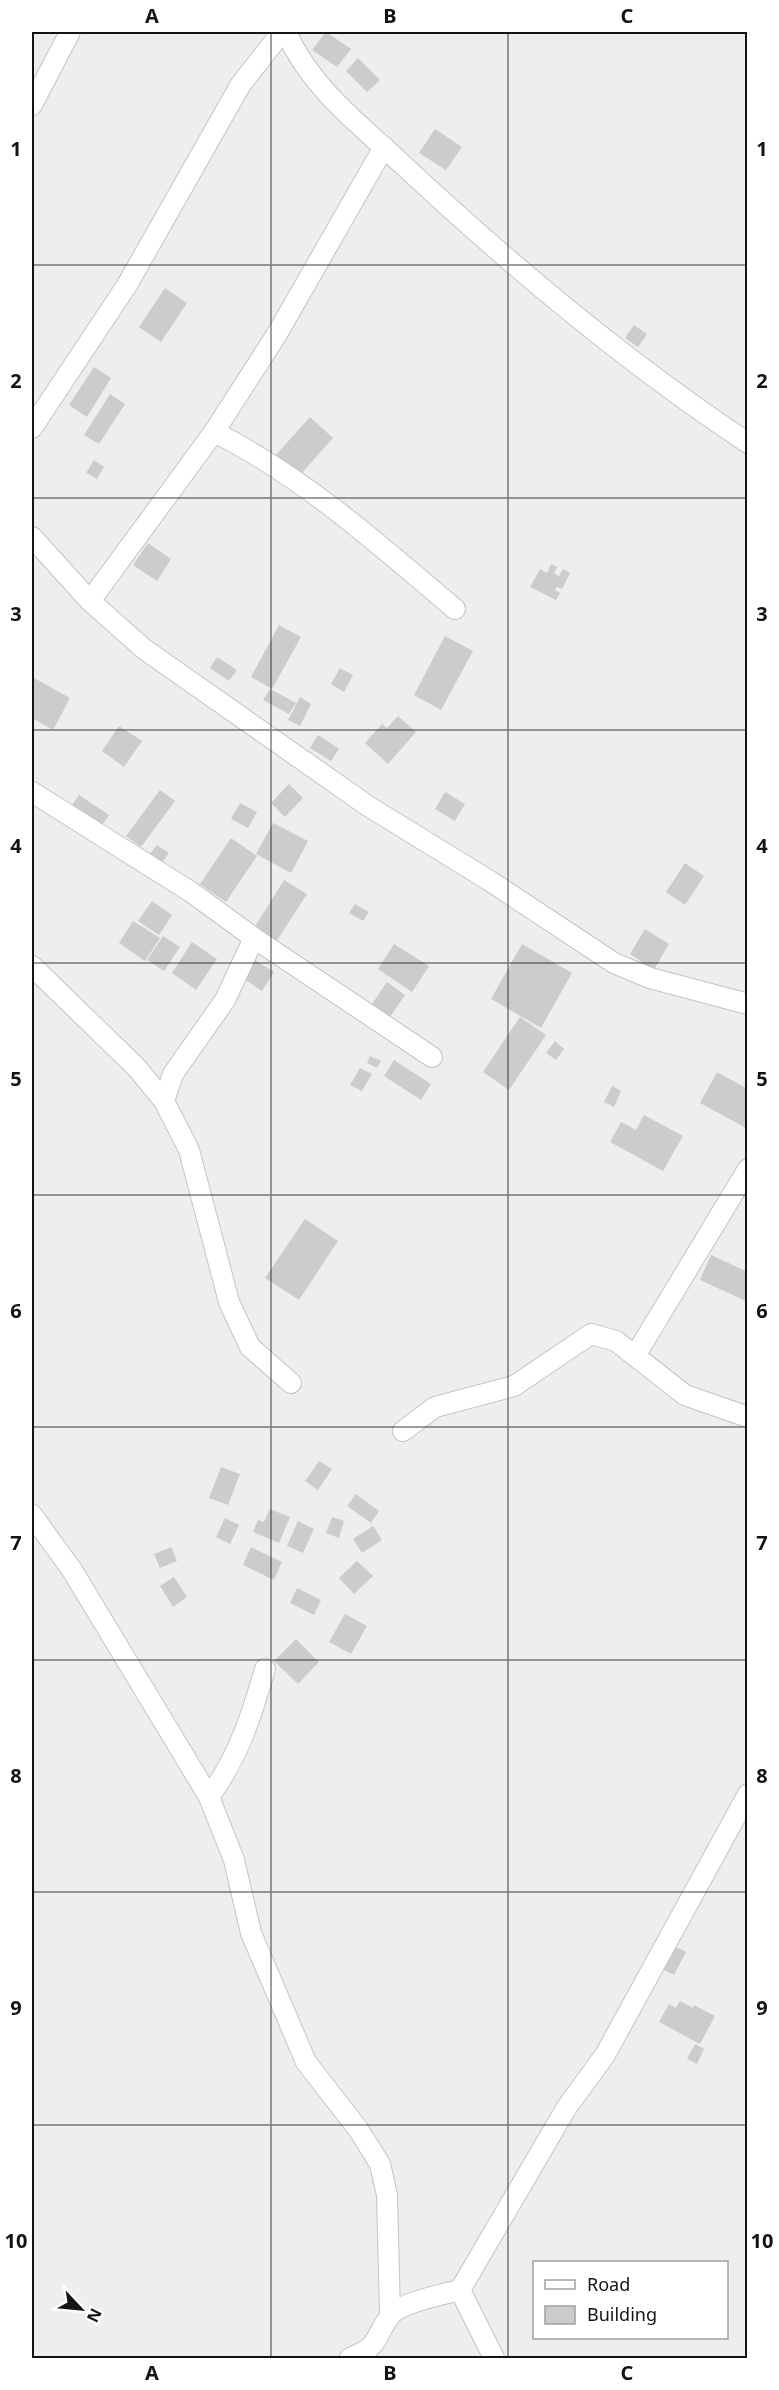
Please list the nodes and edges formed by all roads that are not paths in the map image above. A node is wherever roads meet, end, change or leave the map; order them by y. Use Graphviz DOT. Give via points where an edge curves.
graph roads {
  1 [pos="70,32"];
  2 [pos="275,34"];
  3 [pos="32,105"];
  4 [pos="384,147"];
  5 [pos="32,428"];
  6 [pos="214,432"];
  7 [pos="747,443"];
  8 [pos="32,537"];
  9 [pos="90,602"];
  10 [pos="454,609"];
  11 [pos="32,792"];
  12 [pos="254,938"];
  13 [pos="32,966"];
  14 [pos="747,1004"];
  15 [pos="432,1057"];
  16 [pos="164,1101"];
  17 [pos="747,1169"];
  18 [pos="635,1356"];
  19 [pos="291,1383"];
  20 [pos="747,1417"];
  21 [pos="403,1431"];
  22 [pos="32,1515"];
  23 [pos="265,1669"];
  24 [pos="747,1794"];
  25 [pos="209,1797"];
  26 [pos="460,2290"];
  27 [pos="390,2314"];
  28 [pos="350,2358"];
  29 [pos="494,2358"];
  1 -- 3 [label="street"];
  2 -- 4 [label="street" via="323,91"];
  2 -- 5 [label="street" via="241,84 127,285"];
  4 -- 6 [label="street" via="277,334"];
  4 -- 7 [label="street" via="487,243 625,355"];
  6 -- 9 [label="street"];
  6 -- 10 [label="street" via="250,450 322,500"];
  8 -- 9 [label="street"];
  9 -- 14 [label="street" via="144,650 368,806 614,963 650,978"];
  11 -- 12 [label="street" via="191,892"];
  12 -- 15 [label="street"];
  12 -- 16 [label="street" via="225,1000 173,1074"];
  13 -- 16 [label="street" via="137,1068"];
  16 -- 19 [label="street" via="189,1150 229,1302 250,1347"];
  17 -- 18 [label="street"];
  18 -- 20 [label="street" via="685,1395"];
  18 -- 21 [label="street" via="616,1341 591,1334 514,1386 435,1407"];
  22 -- 25 [label="street" via="72,1570"];
  23 -- 25 [label="street" via="246,1732"];
  24 -- 26 [label="street" via="605,2055 567,2107"];
  25 -- 27 [label="street" via="234,1860 251,1933 306,2062 380,2164 387,2195"];
  26 -- 27 [label="street"];
  26 -- 29 [label="street"];
  27 -- 28 [label="street" via="375,2344"];
}
